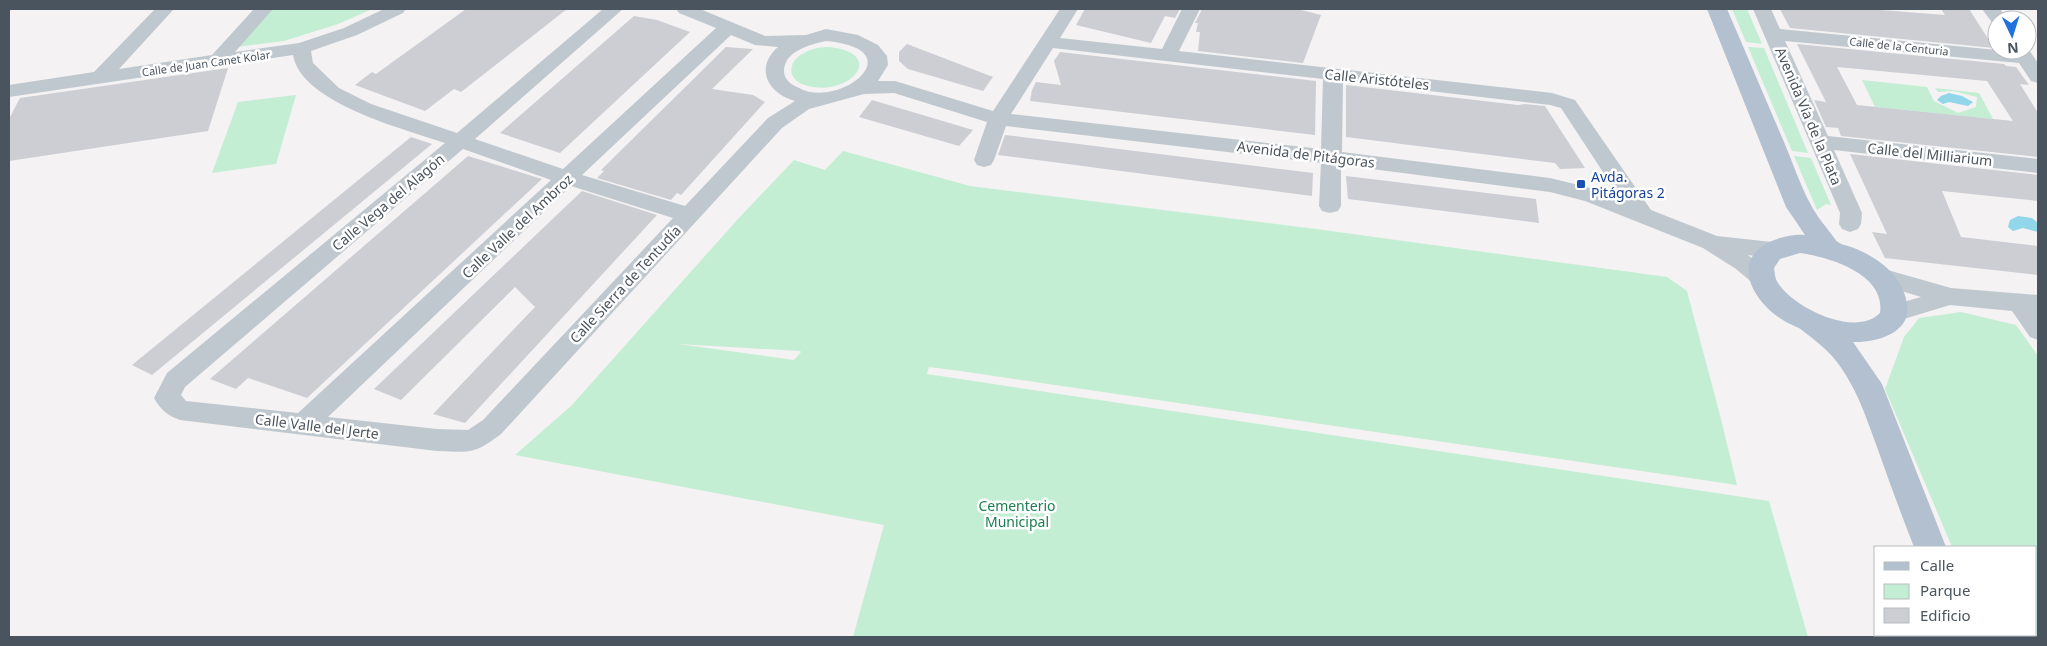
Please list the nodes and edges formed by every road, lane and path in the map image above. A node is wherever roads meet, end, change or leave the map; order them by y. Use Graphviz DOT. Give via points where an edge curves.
graph roads {
  1 [pos="164,9"];
  2 [pos="264,9"];
  3 [pos="397,9"];
  4 [pos="614,9"];
  5 [pos="685,9"];
  6 [pos="1070,9"];
  7 [pos="1191,9"];
  8 [pos="1717,9"];
  9 [pos="1762,9"];
  10 [pos="729,26"];
  11 [pos="1774,34"];
  12 [pos="806,38"];
  13 [pos="762,41"];
  14 [pos="1049,42"];
  15 [pos="301,48"];
  16 [pos="1987,51"];
  17 [pos="1168,55"];
  18 [pos="2026,60"];
  19 [pos="216,62"];
  20 [pos="774,64"];
  21 [pos="878,67"];
  22 [pos="1333,75"];
  23 [pos="2038,77"];
  24 [pos="100,78"];
  25 [pos="781,86"];
  26 [pos="895,87"];
  27 [pos="860,88"];
  28 [pos="9,91"];
  29 [pos="829,98"];
  30 [pos="998,119"];
  31 [pos="775,123"];
  32 [pos="461,140"];
  33 [pos="1821,142"];
  34 [pos="1331,157"];
  35 [pos="984,160"];
  36 [pos="2038,166"];
  37 [pos="567,178"];
  38 [pos="1330,206"];
  39 [pos="1798,207"];
  40 [pos="688,215"];
  41 [pos="1644,217"];
  42 [pos="1850,224"];
  43 [pos="1711,242"];
  44 [pos="1781,247"];
  45 [pos="1827,248"];
  46 [pos="1878,275"];
  47 [pos="1763,279"];
  48 [pos="1952,297"];
  49 [pos="2029,303"];
  50 [pos="1894,313"];
  51 [pos="1812,323"];
  52 [pos="1870,331"];
  53 [pos="2038,331"];
  54 [pos="1868,384"];
  55 [pos="167,398"];
  56 [pos="304,424"];
  57 [pos="472,441"];
  58 [pos="1930,546"];
  1 -- 24 [label="street"];
  2 -- 19 [label="street"];
  3 -- 15 [label="street, Calle de Juan Canet Kolar" via="371,24"];
  4 -- 32 [label="street, Calle Vega del Alagón"];
  5 -- 10 [label="street"];
  6 -- 14 [label="street"];
  7 -- 17 [label="street"];
  8 -- 39 [label="main road"];
  9 -- 11 [label="street, Avenida Vía de la Plata"];
  10 -- 13 [label="street"];
  10 -- 37 [label="street, Calle Valle del Ambroz"];
  11 -- 16 [label="street, Calle de la Centuria"];
  11 -- 33 [label="street, Avenida Vía de la Plata"];
  12 -- 13 [label="street" via="787,42"];
  12 -- 20 [label="street" via="779,54"];
  12 -- 21 [label="street" via="843,35 859,40 871,47 877,56"];
  13 -- 20 [label="street"];
  14 -- 17 [label="street, Calle Aristóteles"];
  14 -- 30 [label="street"];
  15 -- 19 [label="street, Calle de Juan Canet Kolar"];
  15 -- 32 [label="street" via="304,65 332,92 364,108"];
  17 -- 22 [label="street, Calle Aristóteles"];
  18 -- 23 [label="street"];
  19 -- 24 [label="street, Calle de Juan Canet Kolar"];
  20 -- 25 [label="street" via="774,77"];
  21 -- 26 [label="street"];
  21 -- 27 [label="street"];
  22 -- 34 [label="street"];
  22 -- 41 [label="street, Calle Aristóteles" via="1549,98 1568,104"];
  24 -- 28 [label="street, Calle de Juan Canet Kolar"];
  25 -- 29 [label="street" via="802,96"];
  25 -- 31 [label="street"];
  26 -- 27 [label="street, Avenida de Pitágoras"];
  26 -- 30 [label="street, Avenida de Pitágoras"];
  27 -- 29 [label="street"];
  29 -- 31 [label="street, Calle Sierra de Tentudía" via="802,104"];
  30 -- 34 [label="street, Avenida de Pitágoras"];
  30 -- 35 [label="street"];
  31 -- 40 [label="street, Calle Sierra de Tentudía"];
  32 -- 37 [label="street"];
  32 -- 55 [label="street, Calle Vega del Alagón" via="176,380"];
  33 -- 36 [label="street, Calle del Milliarium"];
  33 -- 42 [label="street, Avenida Vía de la Plata" via="1851,212"];
  34 -- 38 [label="street"];
  34 -- 41 [label="street, Avenida de Pitágoras" via="1550,185 1591,195"];
  37 -- 40 [label="street"];
  37 -- 56 [label="street, Calle Valle del Ambroz"];
  39 -- 44 [label="main road"];
  39 -- 45 [label="main road"];
  40 -- 57 [label="street, Calle Sierra de Tentudía" via="492,427"];
  41 -- 43 [label="street, Avenida de Pitágoras"];
  43 -- 44 [label="street"];
  43 -- 47 [label="street"];
  44 -- 45 [label="main road" via="1814,245"];
  44 -- 47 [label="main road" via="1765,257 1761,265"];
  45 -- 46 [label="main road" via="1852,257"];
  46 -- 48 [label="street"];
  46 -- 50 [label="main road" via="1892,295"];
  47 -- 51 [label="main road" via="1779,302"];
  48 -- 49 [label="street"];
  48 -- 50 [label="street"];
  49 -- 53 [label="street"];
  50 -- 52 [label="main road" via="1881,328"];
  51 -- 52 [label="main road" via="1849,332"];
  51 -- 54 [label="main road" via="1840,347"];
  52 -- 54 [label="main road"];
  54 -- 58 [label="main road"];
  55 -- 56 [label="street, Calle Valle del Jerte" via="180,410"];
  56 -- 57 [label="street, Calle Valle del Jerte" via="437,440"];
}
